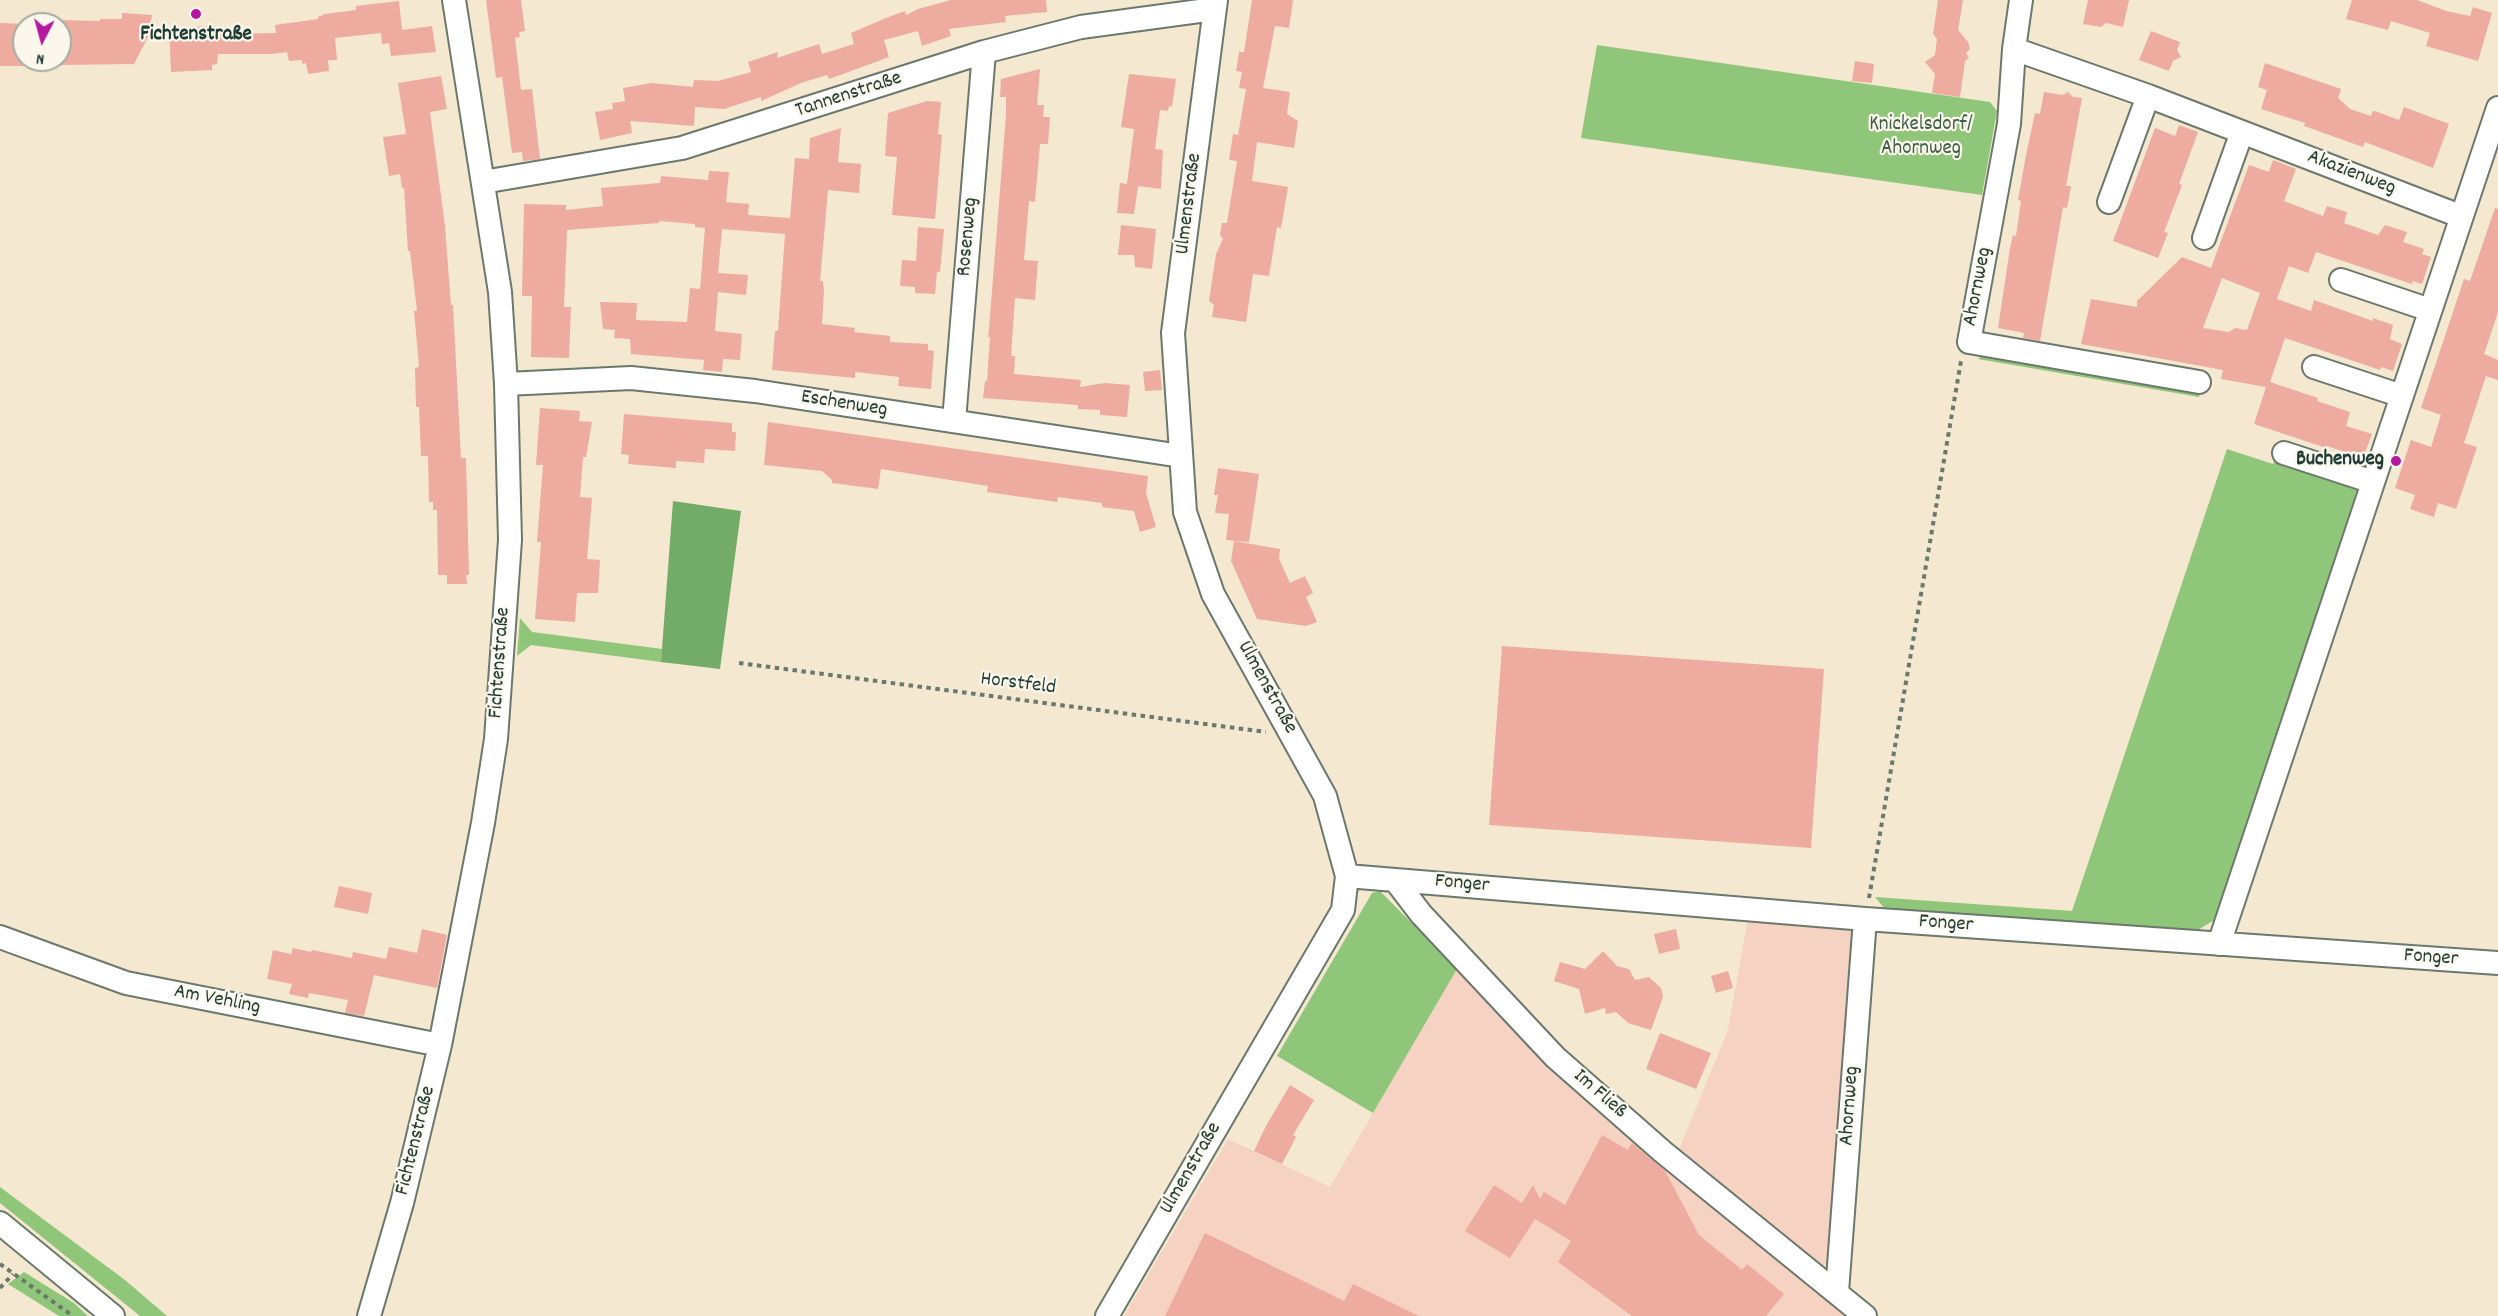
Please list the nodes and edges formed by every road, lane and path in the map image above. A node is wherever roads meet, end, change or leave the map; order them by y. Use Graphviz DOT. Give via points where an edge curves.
graph roads {
  1 [pos="454,0"];
  2 [pos="2021,0"];
  3 [pos="1215,4"];
  4 [pos="2014,49"];
  5 [pos="984,52"];
  6 [pos="2148,96"];
  7 [pos="2498,108"];
  8 [pos="2242,132"];
  9 [pos="483,182"];
  10 [pos="2109,202"];
  11 [pos="2460,216"];
  12 [pos="2204,238"];
  13 [pos="2341,280"];
  14 [pos="2430,310"];
  15 [pos="1969,342"];
  16 [pos="2314,367"];
  17 [pos="2199,382"];
  18 [pos="506,384"];
  19 [pos="2402,396"];
  20 [pos="954,421"];
  21 [pos="2284,453"];
  22 [pos="1180,456"];
  23 [pos="2373,482"];
  24 [pos="738,663"];
  25 [pos="1293,736"];
  26 [pos="1347,876"];
  27 [pos="1395,880"];
  28 [pos="1865,919"];
  29 [pos="0,936"];
  30 [pos="2219,944"];
  31 [pos="2498,963"];
  32 [pos="440,1045"];
  33 [pos="0,1223"];
  34 [pos="0,1264"];
  35 [pos="13,1274"];
  36 [pos="0,1287"];
  37 [pos="1837,1292"];
  38 [pos="73,1316"];
  39 [pos="113,1316"];
  40 [pos="369,1316"];
  41 [pos="1107,1316"];
  42 [pos="1865,1316"];
  1 -- 9 [label="street, Fichtenstraße"];
  2 -- 4 [label="street, Ahornweg"];
  3 -- 5 [label="street, Tannenstraße" via="1081,27"];
  3 -- 22 [label="street, Ulmenstraße" via="1173,333"];
  4 -- 6 [label="street, Akazienweg"];
  4 -- 15 [label="street, Ahornweg" via="2010,124"];
  5 -- 9 [label="street, Tannenstraße" via="682,148"];
  5 -- 20 [label="street, Rosenweg"];
  6 -- 8 [label="street, Akazienweg"];
  6 -- 10 [label="street"];
  7 -- 11 [label="street"];
  8 -- 11 [label="street, Akazienweg"];
  8 -- 12 [label="street"];
  9 -- 18 [label="street, Fichtenstraße" via="500,292"];
  11 -- 14 [label="street"];
  13 -- 14 [label="street"];
  14 -- 19 [label="street"];
  15 -- 17 [label="street, Ahornweg"];
  15 -- 28 [label="path" via="1959,364"];
  16 -- 19 [label="street"];
  18 -- 20 [label="street, Eschenweg" via="631,378 755,391"];
  18 -- 32 [label="street, Fichtenstraße" via="510,540 496,739"];
  19 -- 23 [label="street"];
  20 -- 22 [label="street, Eschenweg"];
  21 -- 23 [label="street"];
  22 -- 25 [label="street, Ulmenstraße" via="1185,512 1213,594"];
  23 -- 30 [label="street"];
  24 -- 25 [label="path, Horstfeld"];
  25 -- 26 [label="street, Ulmenstraße" via="1325,796"];
  26 -- 27 [label="street"];
  26 -- 41 [label="street, Ulmenstraße" via="1343,910"];
  27 -- 28 [label="street, Fonger"];
  27 -- 37 [label="street, Im Fließ" via="1421,914 1555,1057 1663,1152"];
  28 -- 30 [label="street, Fonger"];
  28 -- 37 [label="street, Ahornweg"];
  29 -- 32 [label="street, Am Vehling" via="126,983"];
  30 -- 31 [label="street, Fonger"];
  32 -- 40 [label="street, Fichtenstraße" via="402,1203"];
  33 -- 39 [label="street"];
  34 -- 35 [label="path"];
  35 -- 36 [label="path"];
  35 -- 38 [label="path"];
  37 -- 42 [label="street, Im Fließ"];
}
